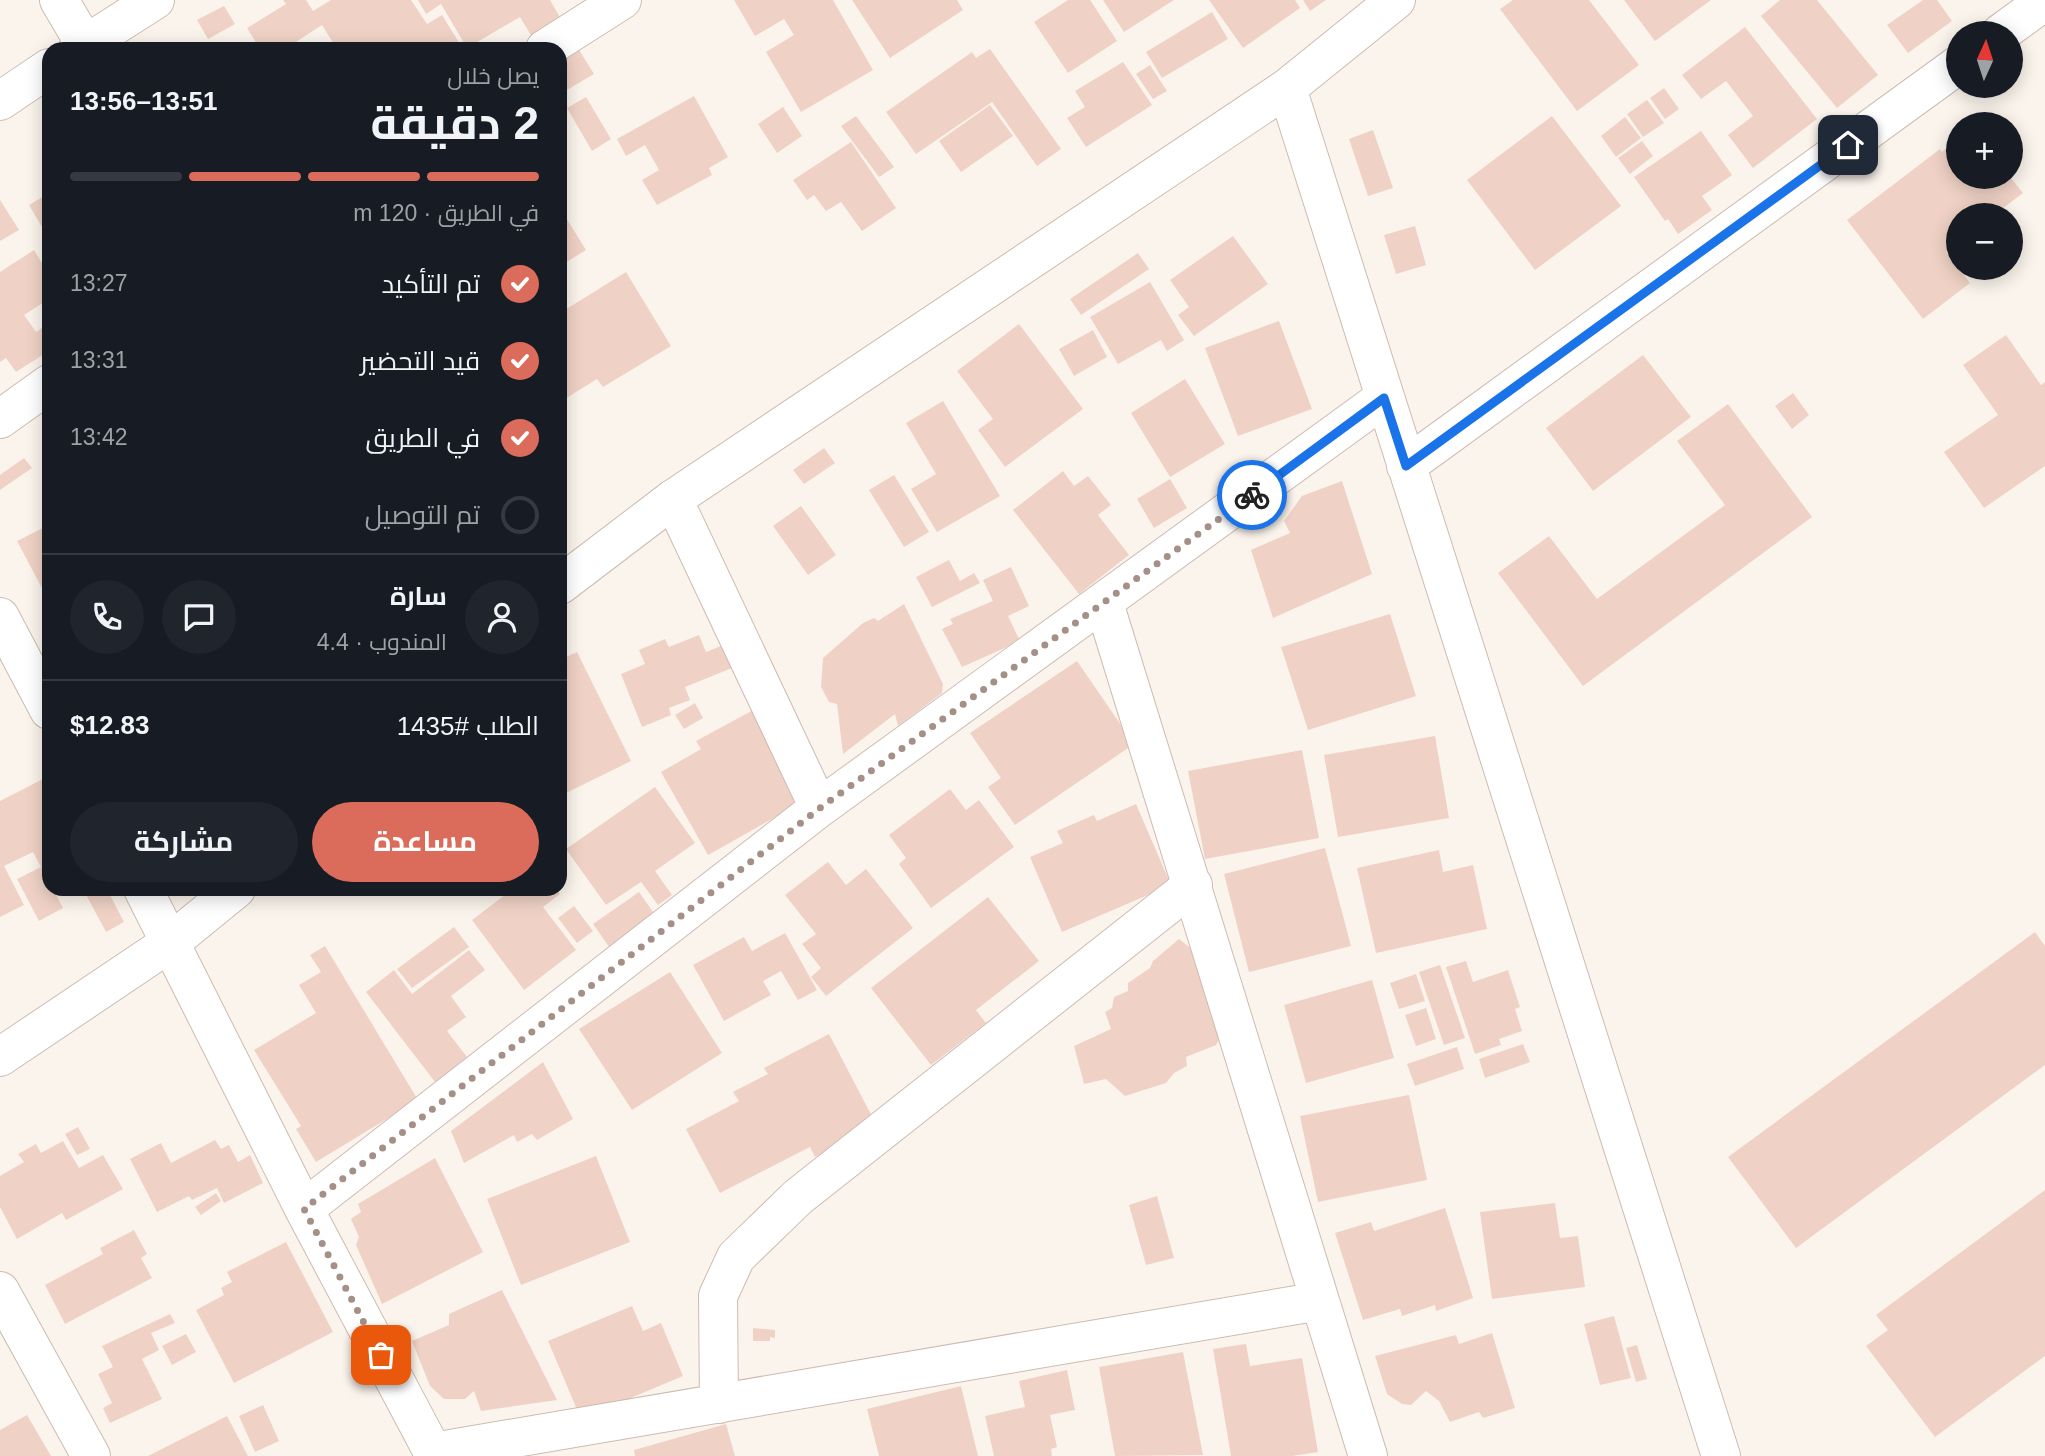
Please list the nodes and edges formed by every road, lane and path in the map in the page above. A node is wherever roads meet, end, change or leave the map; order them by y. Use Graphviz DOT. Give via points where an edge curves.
graph roads {
  1 [pos="59,0"];
  2 [pos="155,0"];
  3 [pos="622,0"];
  4 [pos="1396,0"];
  5 [pos="2045,1"];
  6 [pos="2018,21"];
  7 [pos="79,42"];
  8 [pos="89,42"];
  9 [pos="556,42"];
  10 [pos="42,73"];
  11 [pos="1946,74"];
  12 [pos="1287,88"];
  13 [pos="0,101"];
  14 [pos="42,389"];
  15 [pos="1384,398"];
  16 [pos="0,419"];
  17 [pos="1406,466"];
  18 [pos="673,499"];
  19 [pos="567,580"];
  20 [pos="1104,603"];
  21 [pos="0,617"];
  22 [pos="42,697"];
  23 [pos="820,808"];
  24 [pos="1193,885"];
  25 [pos="148,896"];
  26 [pos="227,896"];
  27 [pos="171,942"];
  28 [pos="0,1057"];
  29 [pos="304,1209"];
  30 [pos="0,1291"];
  31 [pos="1320,1301"];
  32 [pos="719,1404"];
  33 [pos="434,1454"];
  34 [pos="91,1456"];
  35 [pos="1368,1456"];
  36 [pos="1721,1456"];
  1 -- 7 [label="street"];
  2 -- 8 [label="street"];
  3 -- 9 [label="street"];
  4 -- 12 [label="street"];
  5 -- 6 [label="street"];
  10 -- 13 [label="street"];
  11 -- 17 [label="street"];
  12 -- 15 [label="street"];
  12 -- 18 [label="street"];
  14 -- 16 [label="street"];
  15 -- 17 [label="street"];
  15 -- 20 [label="street"];
  17 -- 36 [label="street"];
  18 -- 19 [label="street"];
  18 -- 23 [label="street"];
  20 -- 23 [label="street"];
  20 -- 24 [label="street"];
  21 -- 22 [label="street"];
  23 -- 29 [label="street"];
  24 -- 31 [label="street"];
  24 -- 32 [label="street" via="798,1197 736,1257 718,1296"];
  25 -- 27 [label="street"];
  26 -- 27 [label="street"];
  27 -- 28 [label="street"];
  27 -- 29 [label="street"];
  29 -- 33 [label="street"];
  30 -- 34 [label="street"];
  31 -- 32 [label="street"];
  31 -- 35 [label="street"];
  32 -- 33 [label="street"];
}
